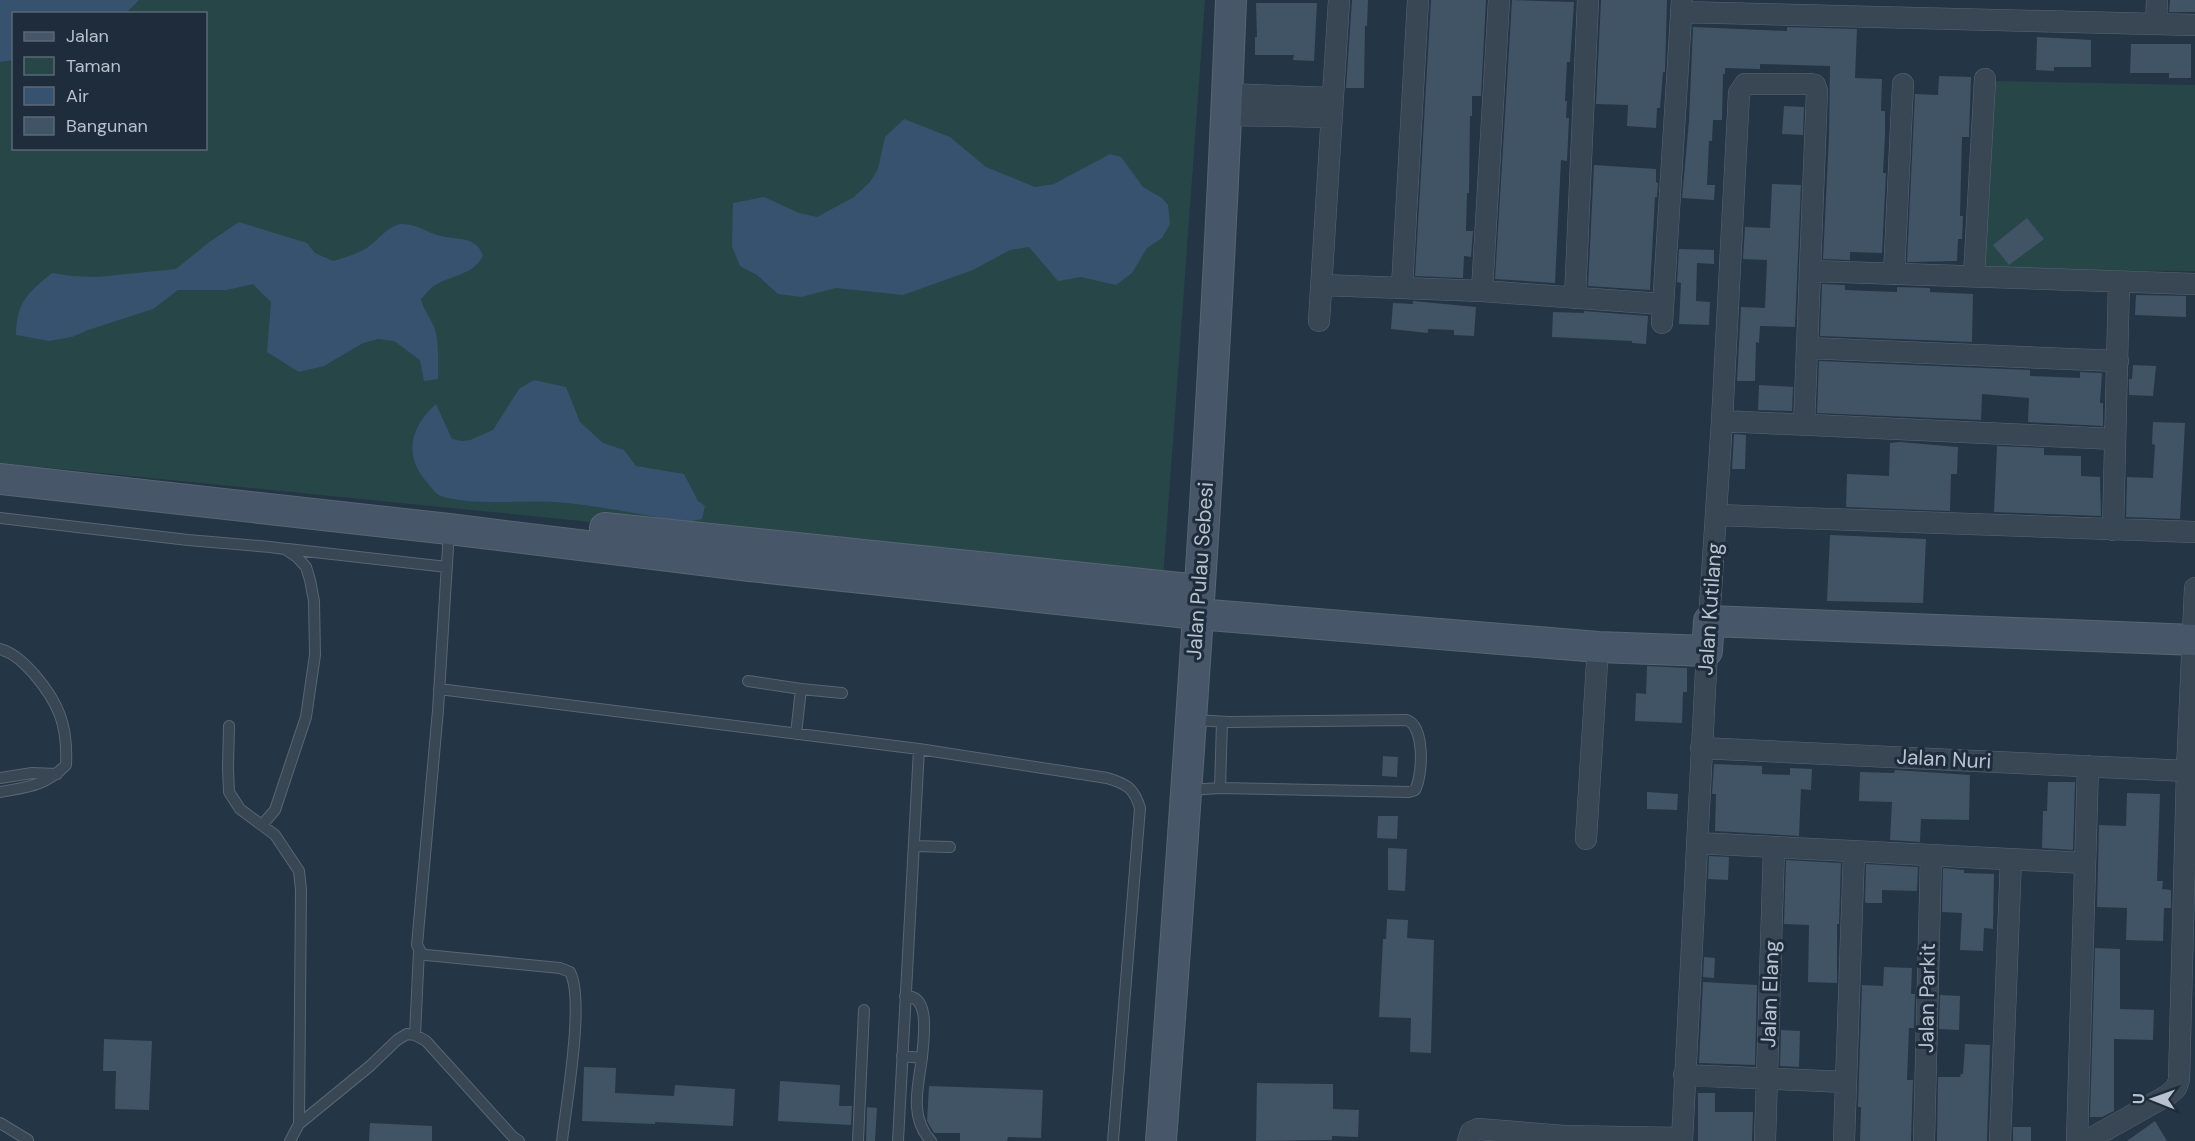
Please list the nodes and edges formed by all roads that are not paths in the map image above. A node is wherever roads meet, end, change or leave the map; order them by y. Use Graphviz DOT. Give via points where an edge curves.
graph roads {
  1 [pos="1231,0"];
  2 [pos="1339,0"];
  3 [pos="1418,0"];
  4 [pos="1499,0"];
  5 [pos="1588,0"];
  6 [pos="2157,0"];
  7 [pos="1682,6"];
  8 [pos="2156,24"];
  9 [pos="2195,25"];
  10 [pos="1985,79"];
  11 [pos="1903,84"];
  12 [pos="1227,105"];
  13 [pos="1332,107"];
  14 [pos="1810,271"];
  15 [pos="1893,274"];
  16 [pos="1974,276"];
  17 [pos="2120,282"];
  18 [pos="2195,284"];
  19 [pos="1322,285"];
  20 [pos="1402,287"];
  21 [pos="1482,291"];
  22 [pos="1575,298"];
  23 [pos="1319,321"];
  24 [pos="1808,348"];
  25 [pos="2118,361"];
  26 [pos="1722,421"];
  27 [pos="1804,425"];
  28 [pos="2115,439"];
  29 [pos="0,462"];
  30 [pos="0,479"];
  31 [pos="1717,515"];
  32 [pos="0,518"];
  33 [pos="449,529"];
  34 [pos="2113,530"];
  35 [pos="2195,532"];
  36 [pos="285,549"];
  37 [pos="447,567"];
  38 [pos="2195,588"];
  39 [pos="1198,602"];
  40 [pos="1708,637"];
  41 [pos="1598,647"];
  42 [pos="0,649"];
  43 [pos="2194,650"];
  44 [pos="748,681"];
  45 [pos="439,689"];
  46 [pos="801,689"];
  47 [pos="842,693"];
  48 [pos="1190,720"];
  49 [pos="1222,722"];
  50 [pos="229,726"];
  51 [pos="796,734"];
  52 [pos="1701,748"];
  53 [pos="919,749"];
  54 [pos="2088,766"];
  55 [pos="2187,771"];
  56 [pos="57,774"];
  57 [pos="0,778"];
  58 [pos="1220,788"];
  59 [pos="1186,790"];
  60 [pos="0,792"];
  61 [pos="262,825"];
  62 [pos="1586,839"];
  63 [pos="1696,843"];
  64 [pos="914,846"];
  65 [pos="950,847"];
  66 [pos="1774,847"];
  67 [pos="1854,851"];
  68 [pos="1931,855"];
  69 [pos="2012,859"];
  70 [pos="2085,863"];
  71 [pos="419,950"];
  72 [pos="2189,956"];
  73 [pos="905,996"];
  74 [pos="864,1010"];
  75 [pos="415,1035"];
  76 [pos="902,1056"];
  77 [pos="922,1058"];
  78 [pos="1684,1075"];
  79 [pos="1767,1078"];
  80 [pos="1846,1082"];
  81 [pos="0,1123"];
  82 [pos="299,1124"];
  83 [pos="1563,1138"];
  84 [pos="25,1140"];
  85 [pos="1682,1140"];
  86 [pos="41,1141"];
  87 [pos="290,1141"];
  88 [pos="519,1141"];
  89 [pos="562,1141"];
  90 [pos="858,1141"];
  91 [pos="898,1141"];
  92 [pos="931,1141"];
  93 [pos="1113,1141"];
  94 [pos="1161,1141"];
  95 [pos="1468,1141"];
  96 [pos="1765,1141"];
  97 [pos="1844,1141"];
  98 [pos="1924,1141"];
  99 [pos="2000,1141"];
  100 [pos="2077,1141"];
  101 [pos="2086,1141"];
  1 -- 12 [label="street, Jalan Pulau Sebesi"];
  2 -- 13 [label="street"];
  3 -- 20 [label="street"];
  4 -- 21 [label="street"];
  5 -- 22 [label="street"];
  6 -- 8 [label="street"];
  7 -- 8 [label="street"];
  7 -- 22 [label="street" via="1662,314"];
  8 -- 9 [label="street"];
  10 -- 16 [label="street"];
  11 -- 15 [label="street"];
  12 -- 13 [label="street"];
  12 -- 39 [label="street, Jalan Pulau Sebesi"];
  13 -- 19 [label="street"];
  14 -- 15 [label="street"];
  14 -- 24 [label="street"];
  14 -- 26 [label="street, Jalan Kutilang" via="1816,87 1742,86"];
  15 -- 16 [label="street"];
  16 -- 17 [label="street"];
  17 -- 18 [label="street"];
  17 -- 25 [label="street"];
  19 -- 20 [label="street"];
  19 -- 23 [label="street"];
  20 -- 21 [label="street"];
  21 -- 22 [label="street"];
  24 -- 25 [label="street"];
  24 -- 27 [label="street"];
  25 -- 28 [label="street"];
  26 -- 27 [label="street"];
  26 -- 31 [label="street, Jalan Kutilang"];
  27 -- 28 [label="street"];
  28 -- 34 [label="street"];
  29 -- 39 [label="street"];
  30 -- 33 [label="street"];
  31 -- 34 [label="street"];
  31 -- 40 [label="street, Jalan Kutilang"];
  32 -- 36 [label="lane"];
  33 -- 37 [label="lane"];
  33 -- 39 [label="street" via="762,567"];
  34 -- 35 [label="street"];
  36 -- 37 [label="lane"];
  36 -- 61 [label="lane" via="306,567 310,580 315,655 306,717 275,810"];
  37 -- 45 [label="lane"];
  38 -- 43 [label="street"];
  39 -- 41 [label="street"];
  39 -- 48 [label="street, Jalan Pulau Sebesi"];
  40 -- 41 [label="street"];
  40 -- 43 [label="street" via="1833,635"];
  40 -- 52 [label="street, Jalan Kutilang"];
  41 -- 62 [label="street"];
  42 -- 56 [label="lane" via="10,651 29,669 58,708 67,745 66,765"];
  43 -- 55 [label="street"];
  44 -- 46 [label="lane"];
  45 -- 51 [label="lane"];
  45 -- 71 [label="lane"];
  46 -- 47 [label="lane"];
  46 -- 51 [label="lane"];
  48 -- 49 [label="lane"];
  48 -- 59 [label="street, Jalan Pulau Sebesi"];
  49 -- 58 [label="lane"];
  49 -- 58 [label="lane" via="1407,720 1418,731 1420,770 1419,783 1409,792"];
  50 -- 61 [label="lane" via="229,792 240,809"];
  51 -- 53 [label="lane"];
  52 -- 54 [label="street, Jalan Nuri"];
  52 -- 63 [label="street, Jalan Kutilang"];
  53 -- 64 [label="lane"];
  53 -- 93 [label="lane" via="1107,778 1125,784 1136,795 1140,808"];
  54 -- 55 [label="street, Jalan Nuri"];
  54 -- 70 [label="street"];
  55 -- 72 [label="street"];
  56 -- 57 [label="lane" via="32,772"];
  56 -- 60 [label="lane" via="40,784"];
  58 -- 59 [label="lane"];
  59 -- 94 [label="street, Jalan Pulau Sebesi"];
  61 -- 82 [label="lane" via="275,835 298,871 300,881"];
  63 -- 66 [label="street"];
  63 -- 78 [label="street, Jalan Kutilang"];
  64 -- 65 [label="lane"];
  64 -- 73 [label="lane"];
  66 -- 67 [label="street"];
  66 -- 79 [label="street, Jalan Elang"];
  67 -- 68 [label="street"];
  67 -- 80 [label="street"];
  68 -- 69 [label="street"];
  68 -- 98 [label="street, Jalan Parkit"];
  69 -- 70 [label="street"];
  69 -- 99 [label="street"];
  70 -- 100 [label="street"];
  71 -- 75 [label="lane"];
  71 -- 89 [label="lane" via="426,955 570,972 577,1007"];
  72 -- 101 [label="street" via="2179,1080 2175,1088"];
  73 -- 76 [label="lane"];
  73 -- 77 [label="lane" via="918,1001 923,1010"];
  74 -- 90 [label="lane"];
  75 -- 82 [label="lane" via="407,1034 397,1040"];
  75 -- 88 [label="lane" via="426,1041"];
  76 -- 77 [label="lane"];
  76 -- 91 [label="lane"];
  77 -- 92 [label="lane" via="916,1107 918,1122"];
  78 -- 79 [label="street"];
  78 -- 85 [label="street, Jalan Kutilang"];
  79 -- 80 [label="street"];
  79 -- 96 [label="street, Jalan Elang"];
  80 -- 97 [label="street"];
  81 -- 84 [label="lane"];
  82 -- 87 [label="lane"];
  83 -- 85 [label="street"];
  83 -- 95 [label="street" via="1478,1129 1471,1132"];
  84 -- 86 [label="lane"];
}
